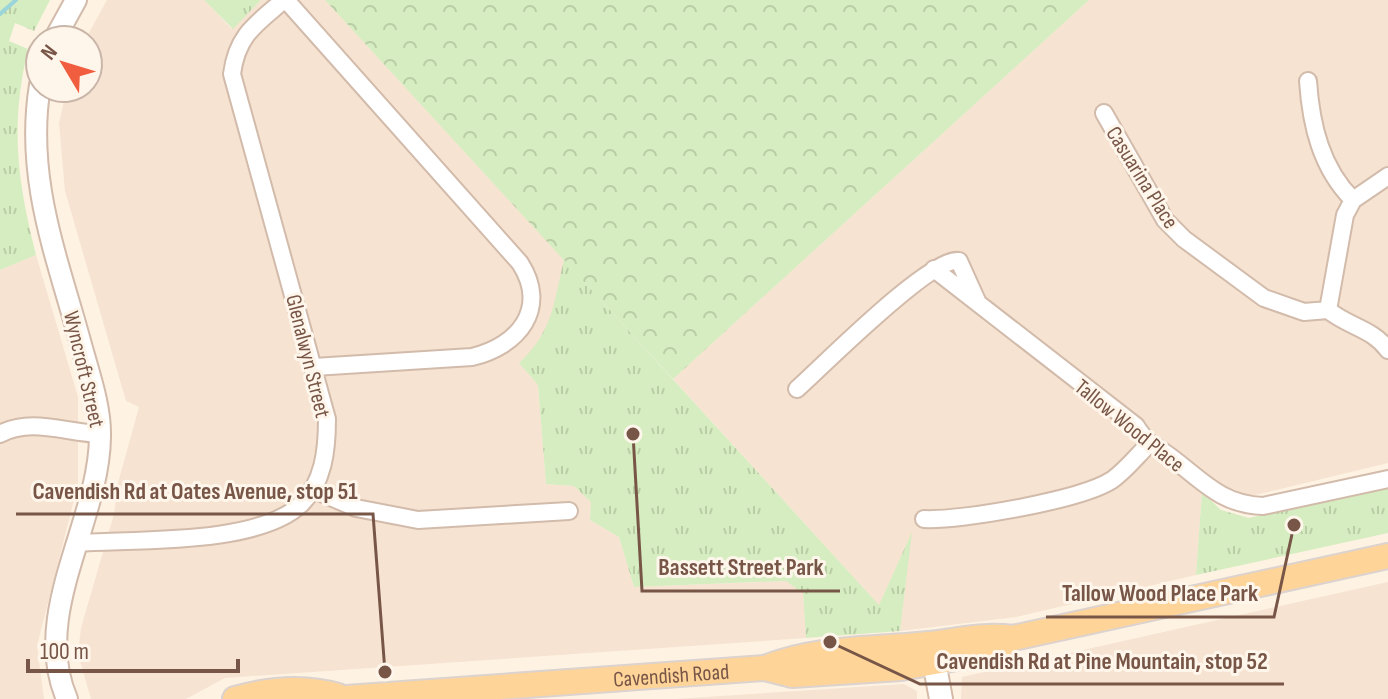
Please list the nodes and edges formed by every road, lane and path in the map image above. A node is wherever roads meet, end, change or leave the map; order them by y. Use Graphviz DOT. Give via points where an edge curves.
graph roads {
  1 [pos="76,0"];
  2 [pos="285,0"];
  3 [pos="63,24"];
  4 [pos="1308,81"];
  5 [pos="39,104"];
  6 [pos="1104,113"];
  7 [pos="1388,176"];
  8 [pos="1353,200"];
  9 [pos="1328,310"];
  10 [pos="1388,350"];
  11 [pos="314,367"];
  12 [pos="797,389"];
  13 [pos="0,434"];
  14 [pos="101,434"];
  15 [pos="1148,445"];
  16 [pos="1388,479"];
  17 [pos="312,489"];
  18 [pos="569,511"];
  19 [pos="924,519"];
  20 [pos="78,543"];
  21 [pos="1388,556"];
  22 [pos="933,654"];
  23 [pos="385,696"];
  24 [pos="335,698"];
  25 [pos="67,699"];
  26 [pos="235,699"];
  27 [pos="941,699"];
  1 -- 3 [label="street"];
  2 -- 11 [label="street, Glenalwyn Street" via="235,48 232,74"];
  2 -- 11 [label="street" via="520,263 530,279 532,298 525,323 494,352"];
  4 -- 8 [label="street" via="1320,145 1334,180"];
  5 -- 14 [label="street, Wyncroft Street" via="36,173"];
  6 -- 9 [label="street, Casuarina Place" via="1165,220 1184,239 1264,298 1304,312"];
  7 -- 8 [label="street"];
  8 -- 9 [label="street" via="1345,215"];
  9 -- 10 [label="street, Casuarina Place" via="1378,337"];
  11 -- 17 [label="street, Glenalwyn Street" via="327,419 327,448"];
  12 -- 15 [label="street, Tallow Wood Place" via="942,262 959,261 980,308 1136,426"];
  13 -- 14 [label="street" via="19,425 37,425"];
  14 -- 20 [label="street, Wyncroft Street"];
  15 -- 16 [label="street, Tallow Wood Place" via="1167,453 1221,496 1243,505 1263,506"];
  15 -- 19 [label="street" via="1112,480 1087,491 950,521"];
  17 -- 18 [label="street" via="356,508 418,520"];
  17 -- 20 [label="street, Glenalwyn Street" via="301,505 272,524 233,533"];
  20 -- 25 [label="street, Wyncroft Street" via="55,642"];
  21 -- 22 [label="main road, Cavendish Road" via="1013,638 990,652"];
  22 -- 23 [label="main road, Cavendish Road" via="794,656 765,668"];
  22 -- 27 [label="main road"];
  23 -- 24 [label="main road, Cavendish Road"];
  24 -- 26 [label="main road, Cavendish Road" via="302,690"];
}
